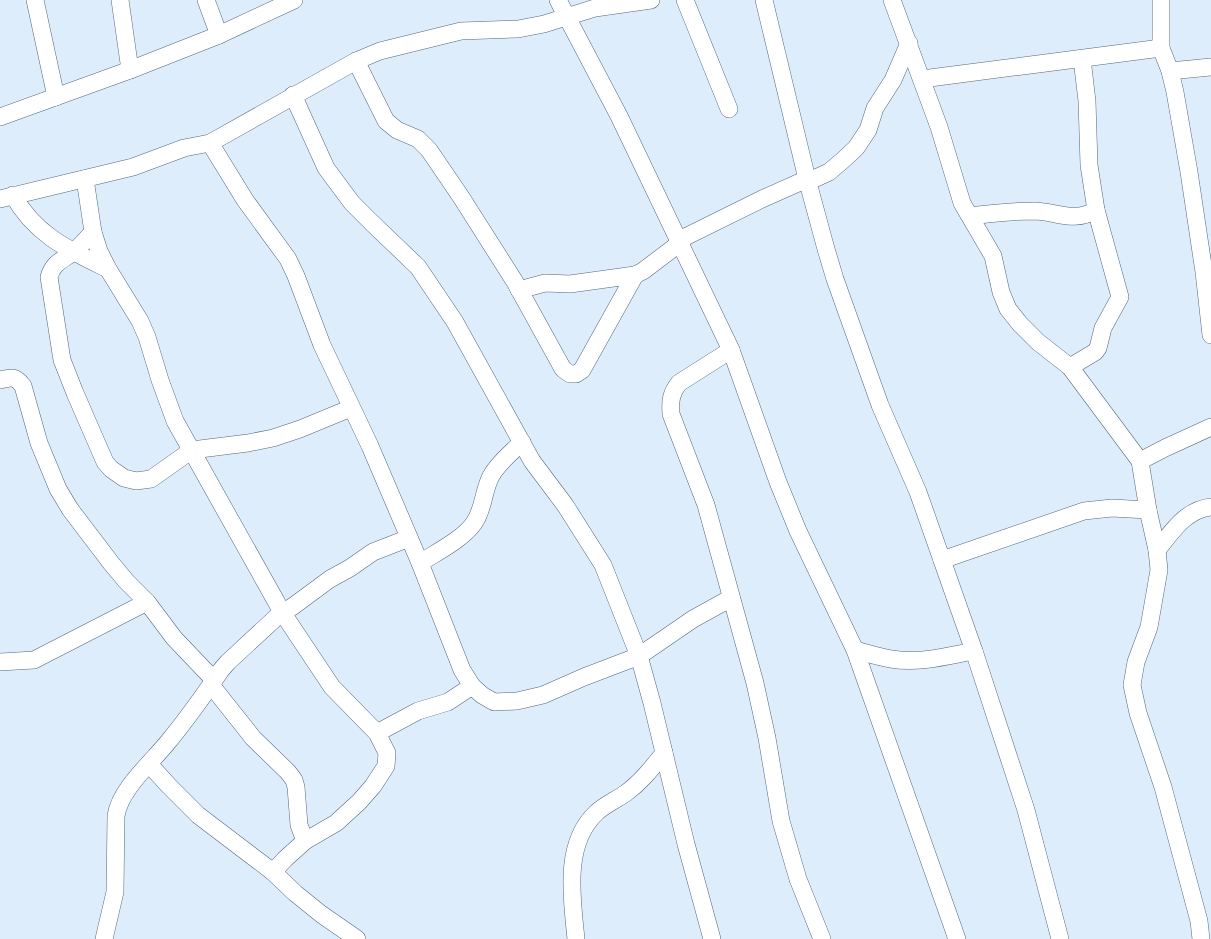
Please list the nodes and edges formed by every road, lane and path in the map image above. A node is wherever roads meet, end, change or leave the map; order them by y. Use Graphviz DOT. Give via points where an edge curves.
graph roads {
  1 [pos="35,0"];
  2 [pos="120,0"];
  3 [pos="206,0"];
  4 [pos="294,0"];
  5 [pos="558,0"];
  6 [pos="651,0"];
  7 [pos="685,0"];
  8 [pos="764,0"];
  9 [pos="892,0"];
  10 [pos="1161,0"];
  11 [pos="566,17"];
  12 [pos="219,35"];
  13 [pos="909,43"];
  14 [pos="1162,48"];
  15 [pos="1082,59"];
  16 [pos="356,61"];
  17 [pos="1211,66"];
  18 [pos="130,70"];
  19 [pos="1170,71"];
  20 [pos="922,79"];
  21 [pos="293,96"];
  22 [pos="56,97"];
  23 [pos="729,109"];
  24 [pos="0,117"];
  25 [pos="210,142"];
  26 [pos="85,179"];
  27 [pos="808,179"];
  28 [pos="7,197"];
  29 [pos="1096,210"];
  30 [pos="970,216"];
  31 [pos="93,232"];
  32 [pos="680,241"];
  33 [pos="73,252"];
  34 [pos="108,269"];
  35 [pos="635,275"];
  36 [pos="519,290"];
  37 [pos="1211,335"];
  38 [pos="731,350"];
  39 [pos="1070,367"];
  40 [pos="0,380"];
  41 [pos="351,408"];
  42 [pos="1211,427"];
  43 [pos="522,442"];
  44 [pos="192,450"];
  45 [pos="1140,461"];
  46 [pos="1211,507"];
  47 [pos="1148,510"];
  48 [pos="409,538"];
  49 [pos="1157,550"];
  50 [pos="942,560"];
  51 [pos="420,563"];
  52 [pos="731,598"];
  53 [pos="147,602"];
  54 [pos="282,612"];
  55 [pos="855,650"];
  56 [pos="974,651"];
  57 [pos="639,656"];
  58 [pos="0,662"];
  59 [pos="213,682"];
  60 [pos="472,686"];
  61 [pos="377,733"];
  62 [pos="664,753"];
  63 [pos="149,764"];
  64 [pos="305,840"];
  65 [pos="273,872"];
  66 [pos="1205,926"];
  67 [pos="104,939"];
  68 [pos="357,939"];
  69 [pos="576,939"];
  70 [pos="712,939"];
  71 [pos="822,939"];
  72 [pos="957,939"];
  73 [pos="1060,939"];
  74 [pos="1201,939"];
  1 -- 22 [label="street"];
  2 -- 18 [label="street"];
  3 -- 12 [label="street"];
  4 -- 12 [label="street"];
  5 -- 11 [label="street"];
  6 -- 11 [label="street" via="595,8"];
  7 -- 23 [label="street"];
  8 -- 27 [label="street"];
  9 -- 13 [label="street"];
  10 -- 14 [label="street"];
  11 -- 16 [label="street" via="518,29 461,32 380,51"];
  11 -- 32 [label="street" via="619,116"];
  12 -- 18 [label="street"];
  13 -- 20 [label="street"];
  13 -- 27 [label="street" via="893,80 876,108 868,130 856,148 829,172"];
  14 -- 15 [label="street"];
  14 -- 19 [label="street"];
  15 -- 20 [label="street"];
  15 -- 29 [label="street" via="1087,101 1088,165"];
  16 -- 21 [label="street"];
  16 -- 36 [label="street" via="386,121 396,130 418,140 429,150"];
  17 -- 19 [label="street"];
  18 -- 22 [label="street"];
  19 -- 37 [label="street" via="1192,188"];
  20 -- 30 [label="street" via="958,192"];
  21 -- 25 [label="street"];
  21 -- 43 [label="street" via="326,168 352,203 418,267 455,322"];
  22 -- 24 [label="street"];
  25 -- 26 [label="street" via="184,148 133,167"];
  25 -- 41 [label="street" via="245,200 290,264 322,345"];
  26 -- 28 [label="street"];
  26 -- 31 [label="street"];
  27 -- 32 [label="street" via="762,199"];
  27 -- 50 [label="street" via="835,279 880,405 918,492"];
  28 -- 33 [label="street" via="46,235"];
  29 -- 30 [label="street" via="1077,217 1038,211"];
  29 -- 39 [label="street" via="1120,297 1103,328 1098,348"];
  30 -- 39 [label="street" via="993,256 1001,292 1008,309 1038,342"];
  31 -- 33 [label="street"];
  31 -- 34 [label="street"];
  32 -- 35 [label="street" via="643,272"];
  32 -- 38 [label="street"];
  33 -- 34 [label="street"];
  33 -- 44 [label="street" via="51,269 49,277 62,360 105,462 124,478 136,481 151,479"];
  34 -- 44 [label="street" via="140,321 171,412"];
  35 -- 36 [label="street" via="570,284 545,283"];
  35 -- 36 [label="street" via="582,370 576,374 570,374 563,369"];
  38 -- 52 [label="street" via="679,383 670,402 671,414 706,505"];
  38 -- 55 [label="street" via="798,531"];
  39 -- 45 [label="street"];
  40 -- 53 [label="street" via="11,378 18,380 23,386 39,442 58,489 111,563"];
  41 -- 44 [label="street" via="300,430 273,438"];
  41 -- 48 [label="street"];
  42 -- 45 [label="street"];
  43 -- 51 [label="street" via="498,464 485,490 481,509 474,523 461,536"];
  43 -- 57 [label="street" via="603,566"];
  44 -- 54 [label="street"];
  45 -- 47 [label="street"];
  46 -- 49 [label="street" via="1193,512"];
  47 -- 49 [label="street"];
  47 -- 50 [label="street" via="1112,508 1084,511"];
  48 -- 51 [label="street"];
  48 -- 54 [label="street" via="373,552"];
  49 -- 66 [label="street" via="1159,570 1156,591 1149,628 1136,662 1132,685 1138,713"];
  50 -- 56 [label="street"];
  51 -- 60 [label="street" via="462,670"];
  52 -- 57 [label="street" via="693,619"];
  52 -- 71 [label="street" via="756,683 781,821 798,880"];
  53 -- 58 [label="street" via="34,660"];
  53 -- 59 [label="street" via="174,638"];
  54 -- 59 [label="street" via="228,662"];
  54 -- 61 [label="street" via="332,687"];
  55 -- 56 [label="street" via="892,659 911,660"];
  55 -- 72 [label="street"];
  56 -- 73 [label="street" via="1026,810"];
  57 -- 60 [label="street" via="543,695 517,701 494,702"];
  57 -- 62 [label="street"];
  59 -- 63 [label="street"];
  59 -- 64 [label="street" via="253,738 294,780 299,825"];
  60 -- 61 [label="street" via="448,702 418,711"];
  61 -- 64 [label="street" via="386,753 386,766 374,786 336,823"];
  62 -- 69 [label="street" via="642,780 595,814 579,839 571,883"];
  62 -- 70 [label="street"];
  63 -- 65 [label="street" via="198,815"];
  63 -- 67 [label="street" via="118,805 115,892"];
  64 -- 65 [label="street"];
  65 -- 68 [label="street" via="321,914"];
  66 -- 74 [label="street"];
}
